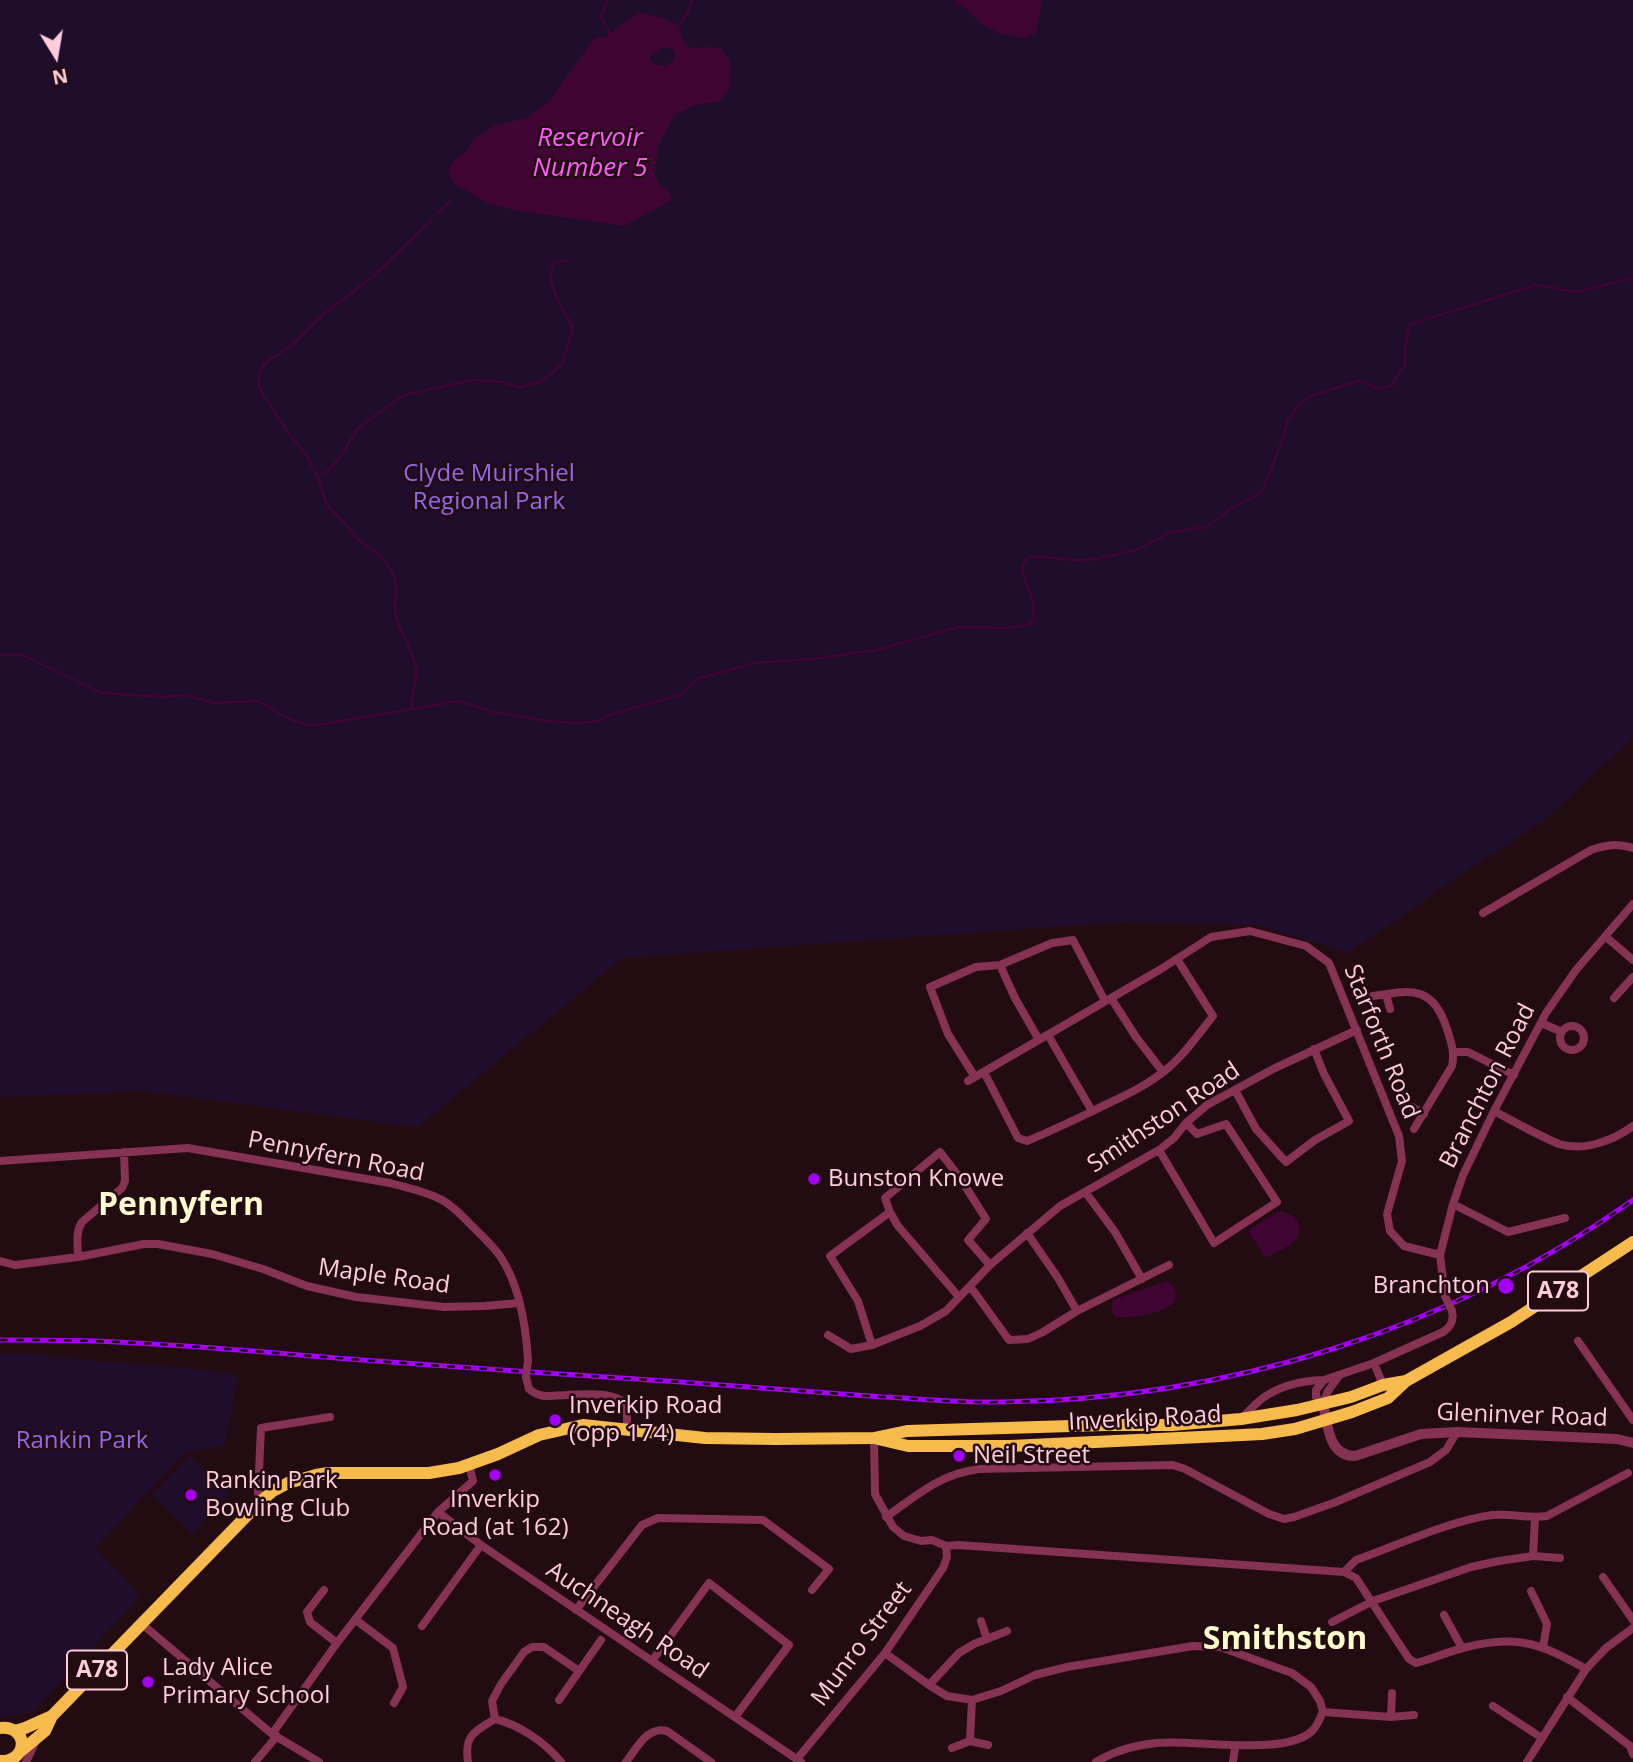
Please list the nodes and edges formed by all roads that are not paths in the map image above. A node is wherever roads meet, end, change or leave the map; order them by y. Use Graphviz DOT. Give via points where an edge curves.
graph roads {
  1 [pos="1633,848"];
  2 [pos="1633,904"];
  3 [pos="1483,913"];
  4 [pos="1605,936"];
  5 [pos="1177,959"];
  6 [pos="1633,960"];
  7 [pos="1000,965"];
  8 [pos="1633,977"];
  9 [pos="1386,994"];
  10 [pos="1367,997"];
  11 [pos="1614,998"];
  12 [pos="1108,999"];
  13 [pos="1390,1009"];
  14 [pos="1541,1023"];
  15 [pos="1357,1030"];
  16 [pos="1562,1032"];
  17 [pos="1048,1035"];
  18 [pos="1039,1040"];
  19 [pos="1314,1049"];
  20 [pos="1454,1052"];
  21 [pos="984,1072"];
  22 [pos="1163,1072"];
  23 [pos="1514,1075"];
  24 [pos="1236,1090"];
  25 [pos="1412,1107"];
  26 [pos="1092,1111"];
  27 [pos="1494,1111"];
  28 [pos="1424,1114"];
  29 [pos="1186,1123"];
  30 [pos="1633,1126"];
  31 [pos="1414,1129"];
  32 [pos="1159,1150"];
  33 [pos="124,1152"];
  34 [pos="0,1161"];
  35 [pos="1086,1193"];
  36 [pos="1453,1204"];
  37 [pos="890,1212"];
  38 [pos="1565,1218"];
  39 [pos="1027,1233"];
  40 [pos="1633,1241"];
  41 [pos="1440,1255"];
  42 [pos="78,1257"];
  43 [pos="0,1261"];
  44 [pos="990,1265"];
  45 [pos="1169,1265"];
  46 [pos="1142,1279"];
  47 [pos="970,1286"];
  48 [pos="959,1297"];
  49 [pos="519,1303"];
  50 [pos="1077,1311"];
  51 [pos="828,1335"];
  52 [pos="1578,1341"];
  53 [pos="872,1345"];
  54 [pos="1374,1363"];
  55 [pos="1339,1376"];
  56 [pos="1324,1380"];
  57 [pos="1406,1381"];
  58 [pos="1383,1385"];
  59 [pos="1323,1404"];
  60 [pos="1629,1405"];
  61 [pos="330,1417"];
  62 [pos="1241,1419"];
  63 [pos="1326,1420"];
  64 [pos="1633,1420"];
  65 [pos="627,1430"];
  66 [pos="1457,1432"];
  67 [pos="874,1438"];
  68 [pos="1633,1443"];
  69 [pos="469,1465"];
  70 [pos="1628,1472"];
  71 [pos="261,1501"];
  72 [pos="438,1513"];
  73 [pos="886,1517"];
  74 [pos="1535,1518"];
  75 [pos="481,1545"];
  76 [pos="946,1546"];
  77 [pos="1533,1556"];
  78 [pos="1560,1558"];
  79 [pos="1344,1572"];
  80 [pos="1603,1577"];
  81 [pos="324,1590"];
  82 [pos="812,1590"];
  83 [pos="1531,1591"];
  84 [pos="1373,1601"];
  85 [pos="576,1610"];
  86 [pos="1444,1615"];
  87 [pos="356,1620"];
  88 [pos="1633,1620"];
  89 [pos="981,1621"];
  90 [pos="1332,1622"];
  91 [pos="142,1624"];
  92 [pos="422,1626"];
  93 [pos="1633,1628"];
  94 [pos="1007,1631"];
  95 [pos="987,1639"];
  96 [pos="601,1640"];
  97 [pos="337,1643"];
  98 [pos="1543,1647"];
  99 [pos="1462,1648"];
  100 [pos="885,1653"];
  101 [pos="652,1661"];
  102 [pos="1586,1669"];
  103 [pos="579,1671"];
  104 [pos="929,1685"];
  105 [pos="1392,1693"];
  106 [pos="1567,1697"];
  107 [pos="559,1700"];
  108 [pos="972,1700"];
  109 [pos="394,1703"];
  110 [pos="1493,1706"];
  111 [pos="1323,1712"];
  112 [pos="52,1716"];
  113 [pos="1414,1716"];
  114 [pos="735,1717"];
  115 [pos="1391,1717"];
  116 [pos="495,1719"];
  117 [pos="0,1728"];
  118 [pos="15,1731"];
  119 [pos="274,1735"];
  120 [pos="1542,1738"];
  121 [pos="970,1741"];
  122 [pos="988,1745"];
  123 [pos="1235,1746"];
  124 [pos="952,1748"];
  125 [pos="1633,1754"];
  126 [pos="14,1759"];
  127 [pos="798,1761"];
  128 [pos="255,1762"];
  129 [pos="319,1762"];
  130 [pos="468,1762"];
  131 [pos="561,1762"];
  132 [pos="626,1762"];
  133 [pos="711,1762"];
  134 [pos="1096,1762"];
  135 [pos="1233,1762"];
  136 [pos="1527,1762"];
  1 -- 3 [label="street" via="1620,844 1591,850"];
  2 -- 4 [label="street, Branchton Road"];
  4 -- 6 [label="street"];
  4 -- 14 [label="street, Branchton Road"];
  5 -- 12 [label="street, Starforth Road"];
  5 -- 15 [label="street, Starforth Road" via="1211,937 1250,931 1306,946 1329,963"];
  5 -- 22 [label="street" via="1213,1016"];
  7 -- 12 [label="street" via="1052,943 1073,940"];
  7 -- 18 [label="street"];
  7 -- 21 [label="street, Starforth Road" via="976,967 930,987 972,1079"];
  8 -- 11 [label="street"];
  9 -- 10 [label="street"];
  9 -- 13 [label="street"];
  9 -- 20 [label="street" via="1428,997 1441,1011"];
  12 -- 17 [label="street, Starforth Road"];
  12 -- 22 [label="street"];
  14 -- 16 [label="street"];
  14 -- 23 [label="street, Branchton Road"];
  15 -- 19 [label="street, Smithston Road"];
  15 -- 41 [label="street, Starforth Road" via="1399,1136 1402,1161 1387,1214 1390,1231 1404,1246"];
  17 -- 18 [label="street, Starforth Road"];
  17 -- 26 [label="street"];
  18 -- 21 [label="street, Starforth Road"];
  19 -- 24 [label="street, Smithston Road"];
  19 -- 24 [label="street" via="1349,1121 1286,1162 1256,1129"];
  20 -- 23 [label="street" via="1468,1052"];
  20 -- 28 [label="street" via="1452,1066"];
  21 -- 26 [label="street" via="1018,1138 1027,1141"];
  22 -- 26 [label="street"];
  23 -- 27 [label="street, Branchton Road"];
  24 -- 29 [label="street, Smithston Road"];
  25 -- 28 [label="street"];
  27 -- 30 [label="street" via="1561,1144 1577,1146 1608,1140"];
  27 -- 36 [label="street, Branchton Road"];
  28 -- 31 [label="street"];
  29 -- 32 [label="street, Smithston Road"];
  29 -- 32 [label="street" via="1197,1134 1226,1124 1277,1202 1214,1244"];
  32 -- 35 [label="street, Smithston Road"];
  33 -- 34 [label="street, Pennyfern Road"];
  33 -- 42 [label="street" via="122,1188 82,1222 77,1232"];
  33 -- 49 [label="street, Pennyfern Road" via="188,1148 423,1192 456,1209 489,1243 507,1267"];
  35 -- 39 [label="street, Smithston Road" via="1060,1206"];
  35 -- 46 [label="street"];
  36 -- 38 [label="street" via="1508,1232"];
  36 -- 41 [label="street, Branchton Road"];
  37 -- 44 [label="street" via="885,1198 940,1152 986,1219 968,1240"];
  37 -- 48 [label="street"];
  37 -- 53 [label="street" via="830,1256 858,1301"];
  39 -- 44 [label="street, Smithston Road"];
  39 -- 50 [label="street"];
  40 -- 57 [label="highway, Inverkip Road / A78" via="1511,1322"];
  41 -- 54 [label="street, Branchton Road, bridge" via="1451,1324 1443,1332"];
  42 -- 43 [label="street, Maple Road" via="15,1265"];
  42 -- 49 [label="street, Maple Road" via="158,1244 212,1254 306,1286 356,1297 444,1307"];
  44 -- 47 [label="street, Smithston Road"];
  45 -- 46 [label="street"];
  46 -- 50 [label="street"];
  47 -- 48 [label="street, Smithston Road"];
  47 -- 50 [label="street" via="1009,1340 1036,1336"];
  48 -- 53 [label="street, Smithston Road" via="920,1326"];
  49 -- 65 [label="street, Pennyfern Road, bridge" via="526,1332 529,1390 543,1397 611,1395 621,1399 627,1406"];
  51 -- 53 [label="street, Smithston Road" via="851,1349"];
  52 -- 60 [label="street"];
  54 -- 55 [label="street"];
  54 -- 58 [label="street"];
  55 -- 56 [label="street"];
  55 -- 59 [label="street"];
  56 -- 59 [label="street" via="1316,1390"];
  56 -- 62 [label="street" via="1268,1394"];
  57 -- 58 [label="highway, Inverkip Road / A78"];
  57 -- 63 [label="highway, Inverkip Road / A78" via="1388,1398"];
  58 -- 59 [label="highway, Inverkip Road / A78"];
  59 -- 62 [label="highway, Inverkip Road / A78"];
  59 -- 63 [label="street, Gleninver Road"];
  60 -- 64 [label="street"];
  61 -- 71 [label="street" via="261,1428"];
  62 -- 67 [label="highway, Inverkip Road / A78" via="1172,1425 907,1431"];
  63 -- 66 [label="street, Gleninver Road" via="1335,1448 1347,1456 1421,1434"];
  63 -- 67 [label="highway, Inverkip Road / A78" via="1262,1434 1010,1446 933,1448"];
  65 -- 67 [label="highway, Inverkip Road / A78" via="705,1438"];
  65 -- 69 [label="highway, Inverkip Road / A78" via="583,1425 539,1435"];
  66 -- 68 [label="street, Gleninver Road"];
  66 -- 73 [label="street" via="1446,1450 1430,1462 1284,1519 1172,1465 964,1471 931,1485"];
  67 -- 73 [label="street" via="875,1494"];
  69 -- 71 [label="highway, Inverkip Road / A78" via="429,1473 316,1475 288,1483"];
  69 -- 72 [label="street" via="473,1481"];
  70 -- 74 [label="street" via="1547,1516"];
  71 -- 91 [label="highway, Inverkip Road / A78"];
  72 -- 75 [label="street, Auchneagh Road"];
  72 -- 87 [label="street"];
  73 -- 76 [label="street" via="904,1536"];
  74 -- 77 [label="street"];
  74 -- 79 [label="street" via="1494,1515 1464,1521 1356,1560"];
  75 -- 85 [label="street, Auchneagh Road"];
  75 -- 92 [label="street"];
  76 -- 79 [label="street"];
  76 -- 100 [label="street, Munro Street" via="943,1568"];
  77 -- 78 [label="street"];
  77 -- 84 [label="street" via="1471,1567"];
  79 -- 84 [label="street" via="1356,1578"];
  80 -- 88 [label="street"];
  81 -- 97 [label="street" via="307,1612 308,1618"];
  82 -- 85 [label="street" via="829,1569 763,1520 658,1518 642,1525"];
  83 -- 98 [label="street" via="1548,1624"];
  84 -- 90 [label="street"];
  84 -- 99 [label="street" via="1416,1663"];
  85 -- 101 [label="street, Auchneagh Road"];
  86 -- 99 [label="street"];
  87 -- 97 [label="street"];
  87 -- 109 [label="street" via="393,1648 404,1687"];
  89 -- 95 [label="street"];
  91 -- 112 [label="highway, Inverkip Road / A78"];
  91 -- 119 [label="street"];
  93 -- 102 [label="street"];
  94 -- 95 [label="street"];
  95 -- 104 [label="street" via="959,1653"];
  96 -- 103 [label="street"];
  97 -- 119 [label="street"];
  98 -- 99 [label="street" via="1497,1641"];
  98 -- 102 [label="street"];
  100 -- 104 [label="street"];
  100 -- 127 [label="street, Munro Street"];
  101 -- 114 [label="street, Auchneagh Road"];
  101 -- 114 [label="street" via="709,1583 789,1645"];
  102 -- 106 [label="street"];
  103 -- 107 [label="street"];
  103 -- 116 [label="street" via="544,1647 532,1647 492,1701"];
  104 -- 108 [label="street" via="947,1696"];
  105 -- 115 [label="street"];
  106 -- 120 [label="street"];
  106 -- 125 [label="street" via="1630,1746"];
  108 -- 111 [label="street" via="1035,1675 1193,1646 1220,1647 1292,1673 1311,1687"];
  108 -- 121 [label="street"];
  110 -- 120 [label="street"];
  111 -- 115 [label="street"];
  111 -- 123 [label="street" via="1313,1731 1300,1739"];
  112 -- 118 [label="highway, Inverkip Road"];
  112 -- 126 [label="highway, Inverkip Road / A78" via="45,1731"];
  113 -- 115 [label="street"];
  114 -- 127 [label="street, Auchneagh Road"];
  116 -- 130 [label="street" via="473,1732 466,1750"];
  116 -- 131 [label="street" via="509,1722"];
  117 -- 118 [label="highway"];
  118 -- 126 [label="highway" via="22,1742"];
  119 -- 128 [label="street"];
  119 -- 129 [label="street"];
  120 -- 136 [label="street"];
  121 -- 122 [label="street"];
  121 -- 124 [label="street"];
  123 -- 134 [label="street" via="1159,1743 1131,1747"];
  123 -- 135 [label="street"];
  132 -- 133 [label="street" via="643,1738 661,1730"];
}
